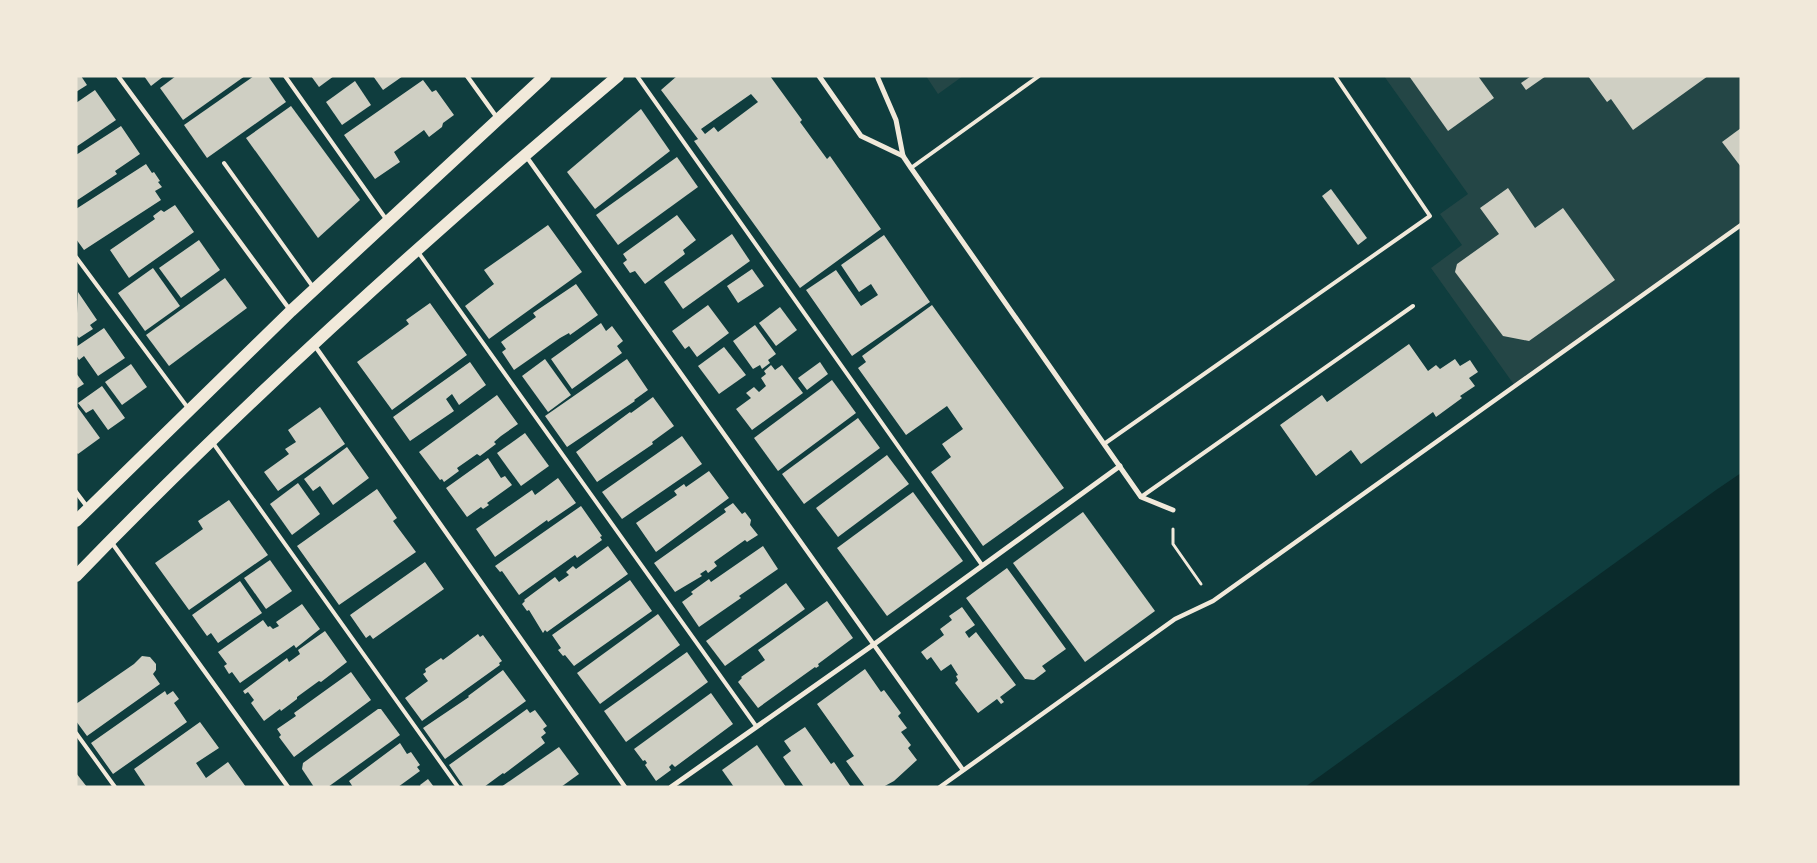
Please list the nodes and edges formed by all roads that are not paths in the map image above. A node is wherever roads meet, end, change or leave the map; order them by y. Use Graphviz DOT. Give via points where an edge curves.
graph roads {
  1 [pos="118,76"];
  2 [pos="285,76"];
  3 [pos="467,76"];
  4 [pos="545,76"];
  5 [pos="618,76"];
  6 [pos="637,76"];
  7 [pos="819,76"];
  8 [pos="876,76"];
  9 [pos="1039,76"];
  10 [pos="1335,76"];
  11 [pos="499,120"];
  12 [pos="525,154"];
  13 [pos="903,156"];
  14 [pos="224,163"];
  15 [pos="910,168"];
  16 [pos="387,220"];
  17 [pos="1741,225"];
  18 [pos="416,250"];
  19 [pos="76,257"];
  20 [pos="314,289"];
  21 [pos="1413,306"];
  22 [pos="291,311"];
  23 [pos="314,344"];
  24 [pos="190,411"];
  25 [pos="211,440"];
  26 [pos="1104,444"];
  27 [pos="1120,466"];
  28 [pos="76,492"];
  29 [pos="1141,497"];
  30 [pos="89,509"];
  31 [pos="1173,510"];
  32 [pos="76,521"];
  33 [pos="110,541"];
  34 [pos="982,565"];
  35 [pos="76,576"];
  36 [pos="873,645"];
  37 [pos="756,726"];
  38 [pos="76,732"];
  39 [pos="963,770"];
  40 [pos="115,787"];
  41 [pos="288,787"];
  42 [pos="458,787"];
  43 [pos="625,787"];
  44 [pos="671,787"];
  45 [pos="940,787"];
  1 -- 22 [label="street"];
  2 -- 16 [label="lane"];
  3 -- 11 [label="street"];
  4 -- 11 [label="main road"];
  5 -- 12 [label="main road"];
  6 -- 34 [label="lane"];
  7 -- 13 [label="street" via="860,136"];
  8 -- 13 [label="street" via="896,120"];
  9 -- 15 [label="lane"];
  10 -- 26 [label="lane" via="1430,216"];
  11 -- 16 [label="main road"];
  12 -- 18 [label="main road"];
  12 -- 36 [label="street"];
  13 -- 15 [label="street"];
  14 -- 20 [label="lane"];
  15 -- 26 [label="street"];
  16 -- 20 [label="main road"];
  17 -- 39 [label="street" via="1213,601 1175,619"];
  18 -- 23 [label="main road"];
  18 -- 37 [label="lane"];
  19 -- 24 [label="lane"];
  20 -- 22 [label="main road"];
  21 -- 29 [label="lane"];
  22 -- 24 [label="main road"];
  23 -- 25 [label="main road"];
  23 -- 43 [label="street"];
  24 -- 30 [label="main road"];
  25 -- 33 [label="main road"];
  25 -- 42 [label="lane"];
  26 -- 27 [label="street"];
  27 -- 29 [label="street"];
  27 -- 34 [label="street"];
  28 -- 30 [label="street"];
  29 -- 31 [label="street"];
  30 -- 32 [label="main road"];
  33 -- 35 [label="main road"];
  33 -- 41 [label="street"];
  34 -- 36 [label="street"];
  36 -- 37 [label="street"];
  36 -- 39 [label="street"];
  37 -- 44 [label="street"];
  38 -- 40 [label="lane"];
  39 -- 45 [label="street"];
}
